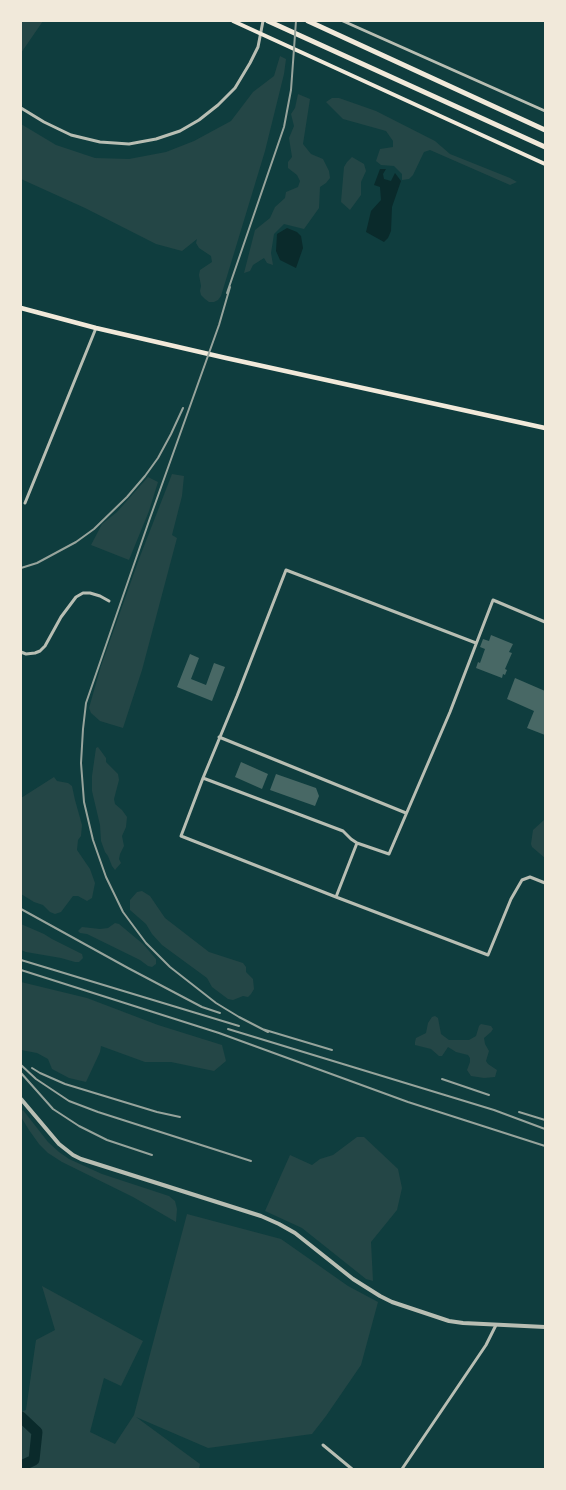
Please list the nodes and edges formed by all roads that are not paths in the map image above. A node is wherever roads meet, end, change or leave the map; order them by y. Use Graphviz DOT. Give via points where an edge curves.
graph roads {
  1 [pos="233,21"];
  2 [pos="263,21"];
  3 [pos="268,21"];
  4 [pos="308,21"];
  5 [pos="343,21"];
  6 [pos="21,108"];
  7 [pos="545,111"];
  8 [pos="545,130"];
  9 [pos="545,147"];
  10 [pos="545,164"];
  11 [pos="21,308"];
  12 [pos="96,328"];
  13 [pos="545,428"];
  14 [pos="25,504"];
  15 [pos="109,601"];
  16 [pos="545,622"];
  17 [pos="476,643"];
  18 [pos="21,652"];
  19 [pos="220,737"];
  20 [pos="203,778"];
  21 [pos="406,813"];
  22 [pos="357,843"];
  23 [pos="545,883"];
  24 [pos="336,897"];
  25 [pos="21,1099"];
  26 [pos="496,1326"];
  27 [pos="545,1327"];
  28 [pos="323,1445"];
  29 [pos="352,1469"];
  30 [pos="402,1469"];
  1 -- 10 [label="main road"];
  2 -- 6 [label="street" via="258,47 235,88 199,120 164,137 129,144 100,142 71,135"];
  3 -- 9 [label="highway"];
  4 -- 8 [label="highway"];
  5 -- 7 [label="street"];
  11 -- 12 [label="main road"];
  12 -- 13 [label="main road"];
  12 -- 14 [label="street"];
  15 -- 18 [label="street" via="95,594 76,597 60,617 45,646 35,653"];
  16 -- 17 [label="street" via="493,600"];
  17 -- 19 [label="street" via="286,570"];
  17 -- 21 [label="street"];
  19 -- 20 [label="street"];
  19 -- 21 [label="street"];
  20 -- 22 [label="street" via="343,831"];
  20 -- 24 [label="street" via="181,836"];
  21 -- 22 [label="street" via="389,854"];
  22 -- 24 [label="street"];
  23 -- 24 [label="street" via="530,877 522,880 511,898 488,955"];
  25 -- 26 [label="street" via="59,1144 81,1159 280,1224 353,1279 392,1302 449,1321"];
  26 -- 27 [label="street"];
  26 -- 30 [label="street"];
  28 -- 29 [label="street"];
}
